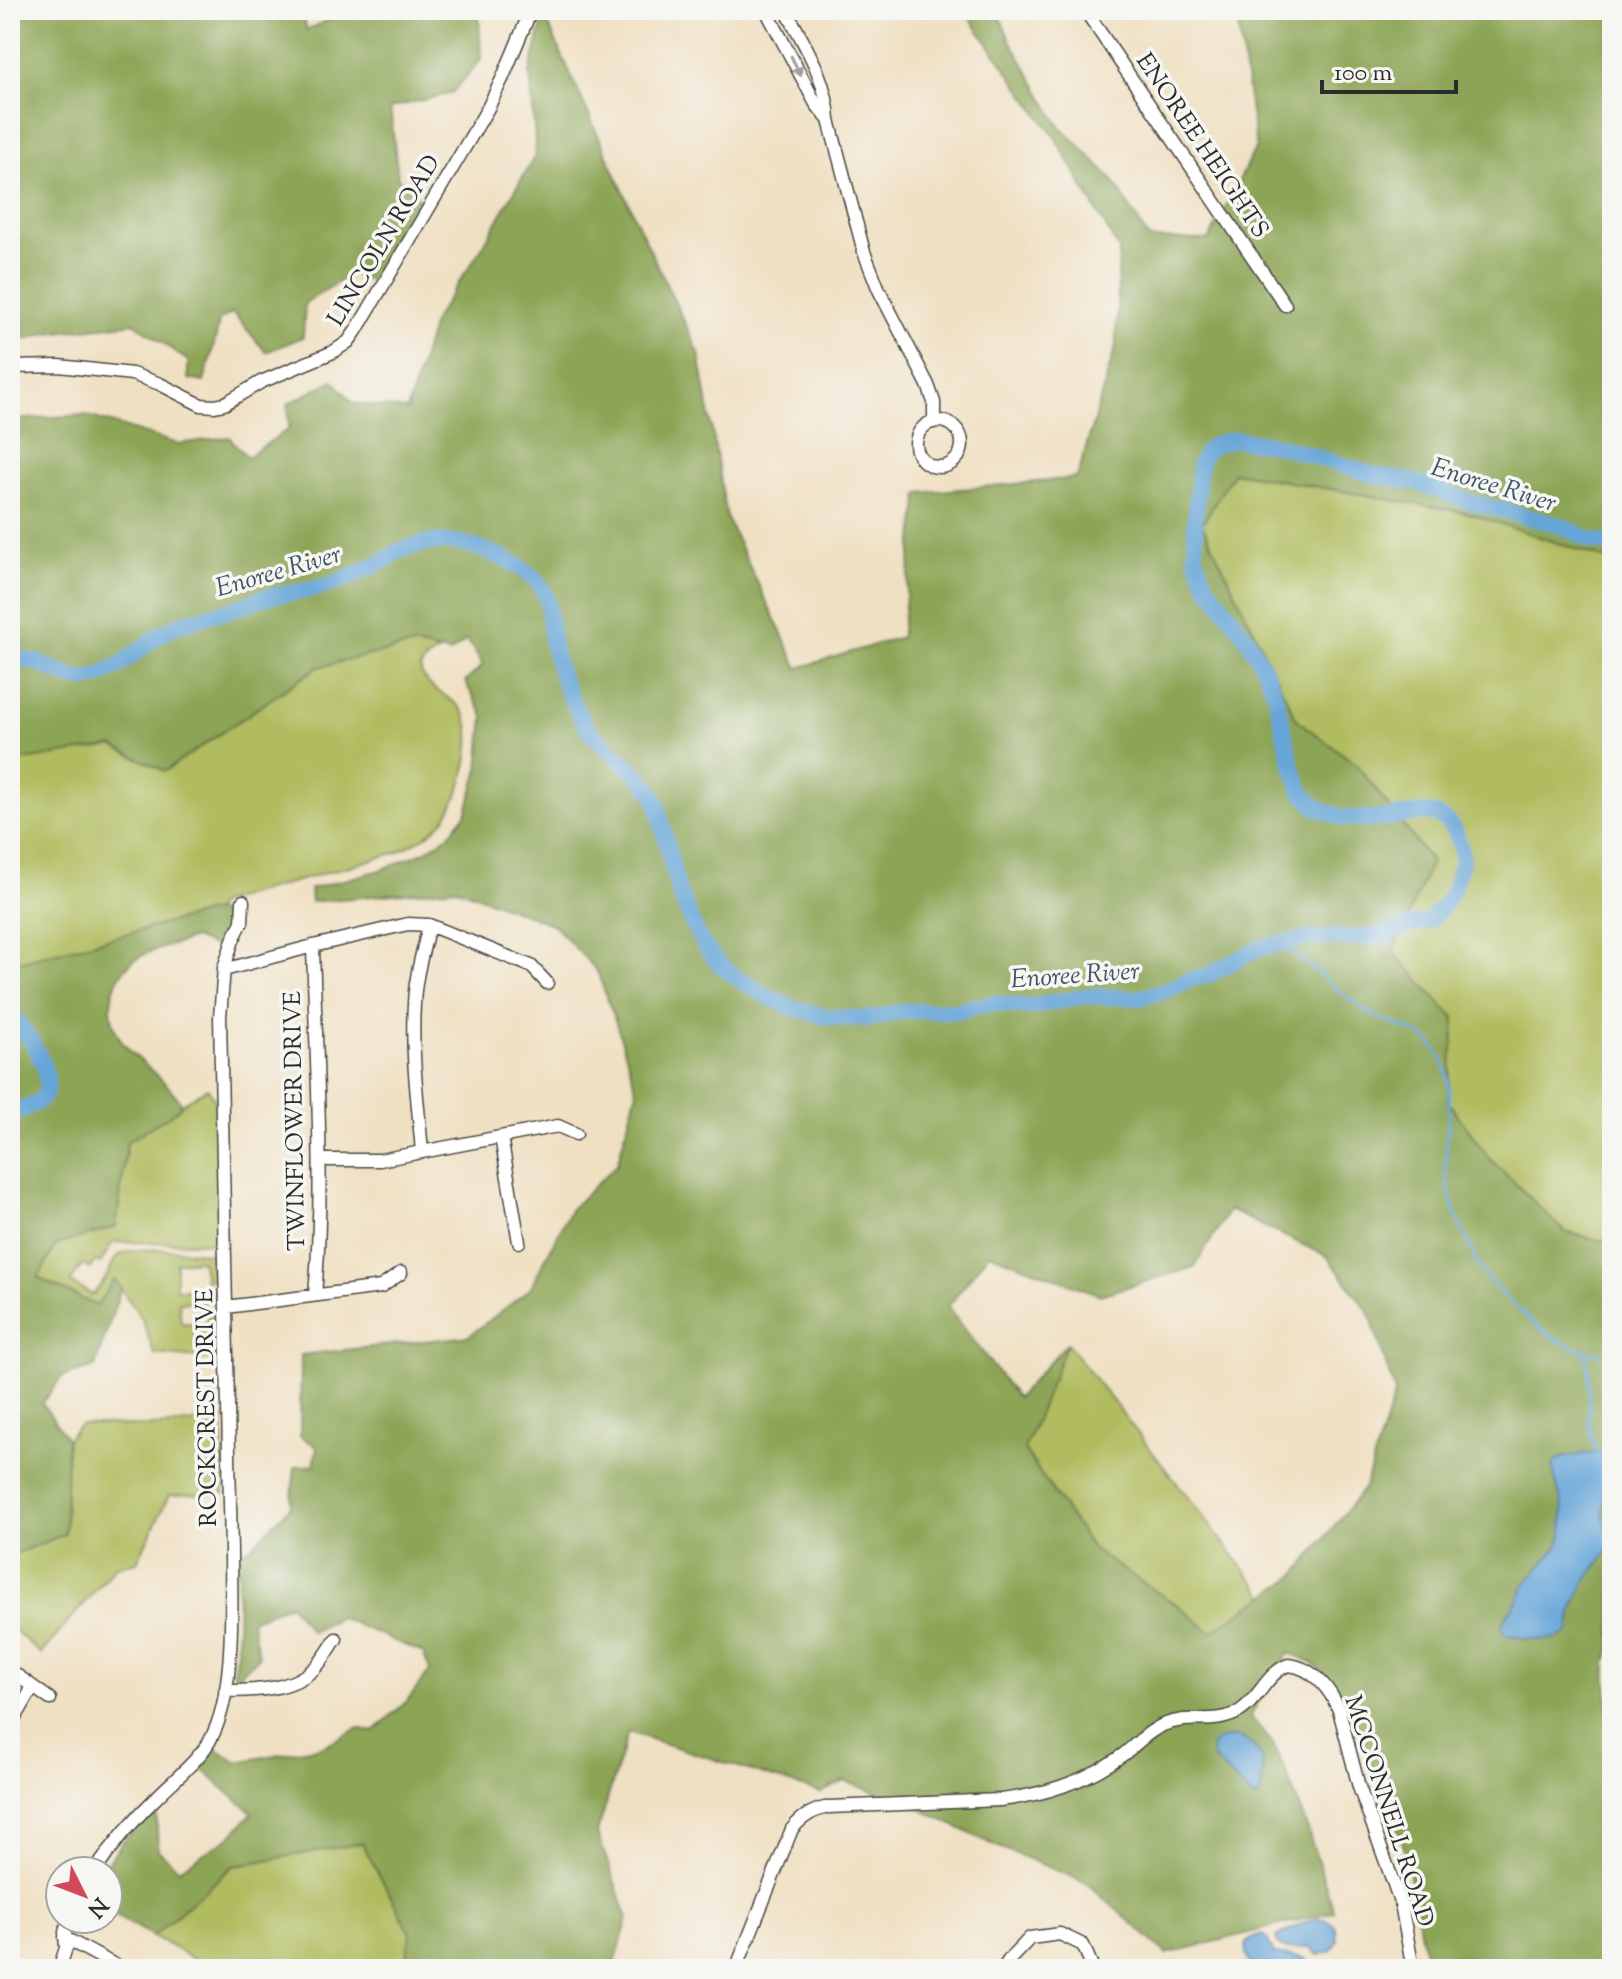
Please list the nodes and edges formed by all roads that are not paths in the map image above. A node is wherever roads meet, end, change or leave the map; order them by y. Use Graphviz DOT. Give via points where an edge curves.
graph roads {
  1 [pos="531,10"];
  2 [pos="766,10"];
  3 [pos="786,10"];
  4 [pos="1085,10"];
  5 [pos="829,120"];
  6 [pos="1285,305"];
  7 [pos="10,367"];
  8 [pos="934,422"];
  9 [pos="243,901"];
  10 [pos="429,925"];
  11 [pos="313,946"];
  12 [pos="224,970"];
  13 [pos="547,983"];
  14 [pos="576,1134"];
  15 [pos="501,1137"];
  16 [pos="422,1152"];
  17 [pos="320,1160"];
  18 [pos="519,1242"];
  19 [pos="401,1273"];
  20 [pos="315,1295"];
  21 [pos="226,1307"];
  22 [pos="336,1639"];
  23 [pos="18,1676"];
  24 [pos="33,1687"];
  25 [pos="225,1691"];
  26 [pos="50,1699"];
  27 [pos="10,1727"];
  28 [pos="107,1855"];
  29 [pos="65,1935"];
  30 [pos="65,1938"];
  31 [pos="1092,1966"];
  32 [pos="59,1969"];
  33 [pos="122,1969"];
  34 [pos="736,1969"];
  35 [pos="1003,1969"];
  36 [pos="1413,1969"];
  1 -- 7 [label="street, LINCOLN ROAD" via="488,108 356,331 340,348 215,406 201,405 132,374"];
  2 -- 5 [label="street, one-way"];
  3 -- 5 [label="street" via="822,81"];
  4 -- 6 [label="street, ENOREE HEIGHTS"];
  5 -- 8 [label="street" via="868,262 928,385"];
  9 -- 12 [label="street, ROCKCREST DRIVE" via="242,922"];
  10 -- 11 [label="street" via="408,924"];
  10 -- 13 [label="street" via="531,966"];
  10 -- 16 [label="street" via="414,1005"];
  11 -- 12 [label="street"];
  11 -- 17 [label="street, TWINFLOWER DRIVE"];
  12 -- 21 [label="street, ROCKCREST DRIVE" via="220,1017"];
  14 -- 15 [label="street" via="558,1126"];
  15 -- 16 [label="street"];
  15 -- 18 [label="street"];
  16 -- 17 [label="street" via="380,1160"];
  17 -- 20 [label="street, TWINFLOWER DRIVE"];
  19 -- 20 [label="street" via="381,1287"];
  20 -- 21 [label="street"];
  21 -- 25 [label="street, ROCKCREST DRIVE" via="231,1632"];
  22 -- 25 [label="street" via="320,1663 286,1685"];
  23 -- 24 [label="street"];
  24 -- 26 [label="street"];
  24 -- 27 [label="street"];
  25 -- 28 [label="street, ROCKCREST DRIVE" via="220,1721 205,1748"];
  29 -- 30 [label="street"];
  30 -- 32 [label="street"];
  30 -- 33 [label="street"];
  31 -- 35 [label="street" via="1083,1945 1060,1934 1030,1938"];
  34 -- 36 [label="street, MCCONNELL ROAD" via="792,1829 810,1812 1000,1800 1050,1791 1102,1769 1164,1724 1222,1719 1239,1712 1288,1665 1316,1677 1339,1710 1359,1787 1401,1904"];
}
